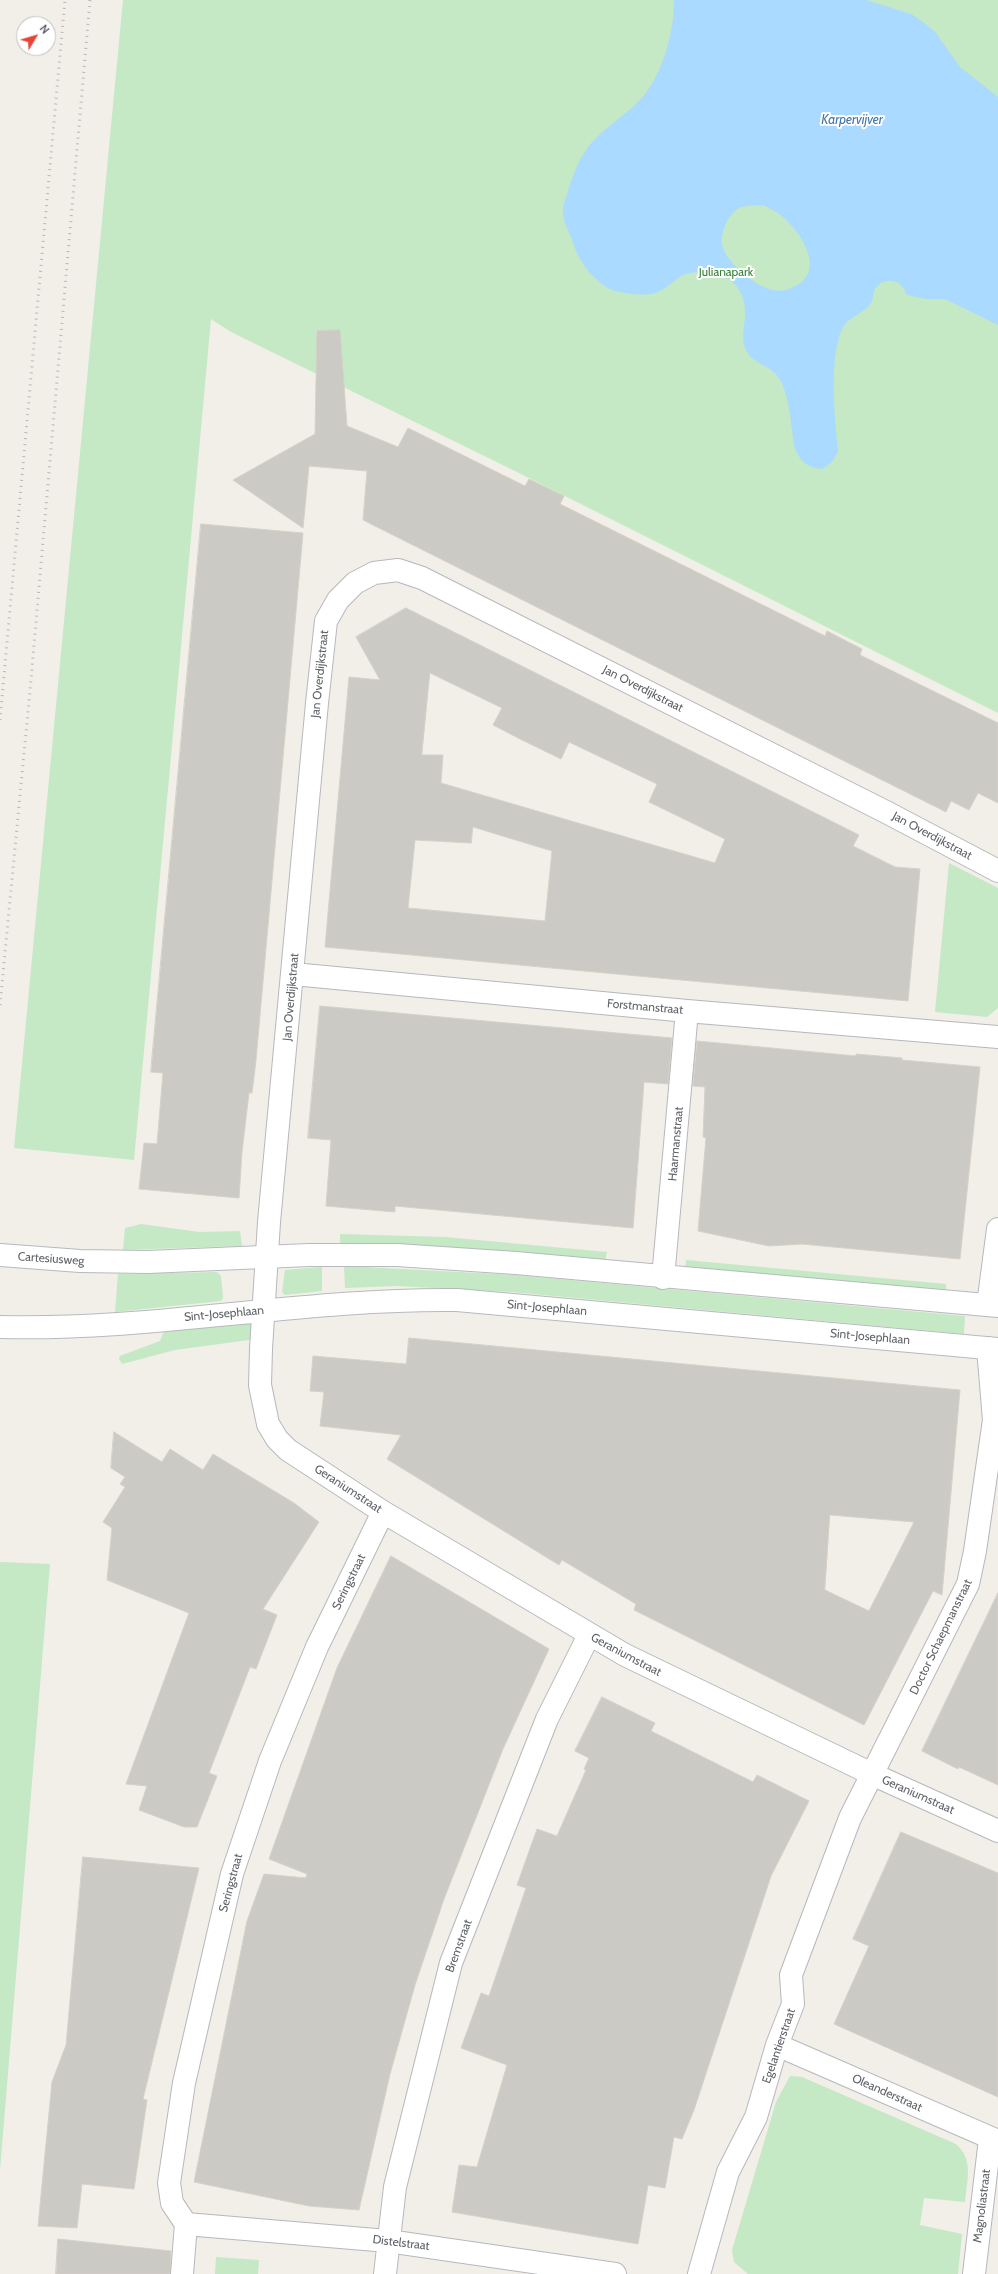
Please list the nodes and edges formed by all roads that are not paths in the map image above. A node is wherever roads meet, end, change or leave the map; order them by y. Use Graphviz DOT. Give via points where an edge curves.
graph roads {
  1 [pos="998,871"];
  2 [pos="293,974"];
  3 [pos="687,1011"];
  4 [pos="998,1037"];
  5 [pos="998,1229"];
  6 [pos="0,1255"];
  7 [pos="268,1257"];
  8 [pos="664,1278"];
  9 [pos="993,1306"];
  10 [pos="264,1310"];
  11 [pos="0,1326"];
  12 [pos="993,1348"];
  13 [pos="277,1439"];
  14 [pos="383,1512"];
  15 [pos="589,1635"];
  16 [pos="874,1775"];
  17 [pos="998,1831"];
  18 [pos="777,2045"];
  19 [pos="994,2140"];
  20 [pos="186,2224"];
  21 [pos="388,2241"];
  22 [pos="182,2274"];
  23 [pos="385,2274"];
  24 [pos="615,2274"];
  25 [pos="699,2274"];
  26 [pos="974,2274"];
  1 -- 2 [label="street, Jan Overdijkstraat" via="879,808 422,578 398,570 374,573 355,583 338,600 326,621"];
  2 -- 3 [label="street, Forstmanstraat"];
  2 -- 7 [label="street, Jan Overdijkstraat"];
  3 -- 4 [label="street, Forstmanstraat"];
  3 -- 8 [label="street, Haarmanstraat"];
  5 -- 9 [label="street" via="991,1279"];
  6 -- 7 [label="street, Cartesiusweg" via="102,1262 171,1262"];
  7 -- 8 [label="street" via="436,1257"];
  7 -- 10 [label="street, Jan Overdijkstraat"];
  8 -- 9 [label="street"];
  10 -- 11 [label="street, Sint-Josephlaan" via="74,1327"];
  10 -- 12 [label="street, Sint-Josephlaan" via="369,1301 457,1300"];
  10 -- 13 [label="street, Jan Overdijkstraat" via="260,1385 268,1424"];
  12 -- 16 [label="street, Doctor Schaepmanstraat" via="991,1377 994,1420 968,1584"];
  13 -- 14 [label="street, Geraniumstraat" via="288,1450"];
  14 -- 15 [label="street, Geraniumstraat"];
  14 -- 20 [label="street, Seringstraat" via="314,1654 270,1761 232,1874 184,2083 169,2183 172,2203"];
  15 -- 16 [label="street, Geraniumstraat" via="722,1703"];
  15 -- 21 [label="street, Bremstraat" via="547,1719 451,1963 395,2187"];
  16 -- 17 [label="street, Geraniumstraat"];
  16 -- 18 [label="street, Egelantierstraat" via="850,1818 794,1968 794,2004"];
  18 -- 19 [label="street, Oleanderstraat"];
  18 -- 25 [label="street, Egelantierstraat" via="756,2117 728,2172"];
  19 -- 26 [label="street, Magnoliastraat"];
  20 -- 21 [label="street, Distelstraat"];
  20 -- 22 [label="street"];
  21 -- 23 [label="street, Bremstraat"];
  21 -- 24 [label="street, Distelstraat"];
}
